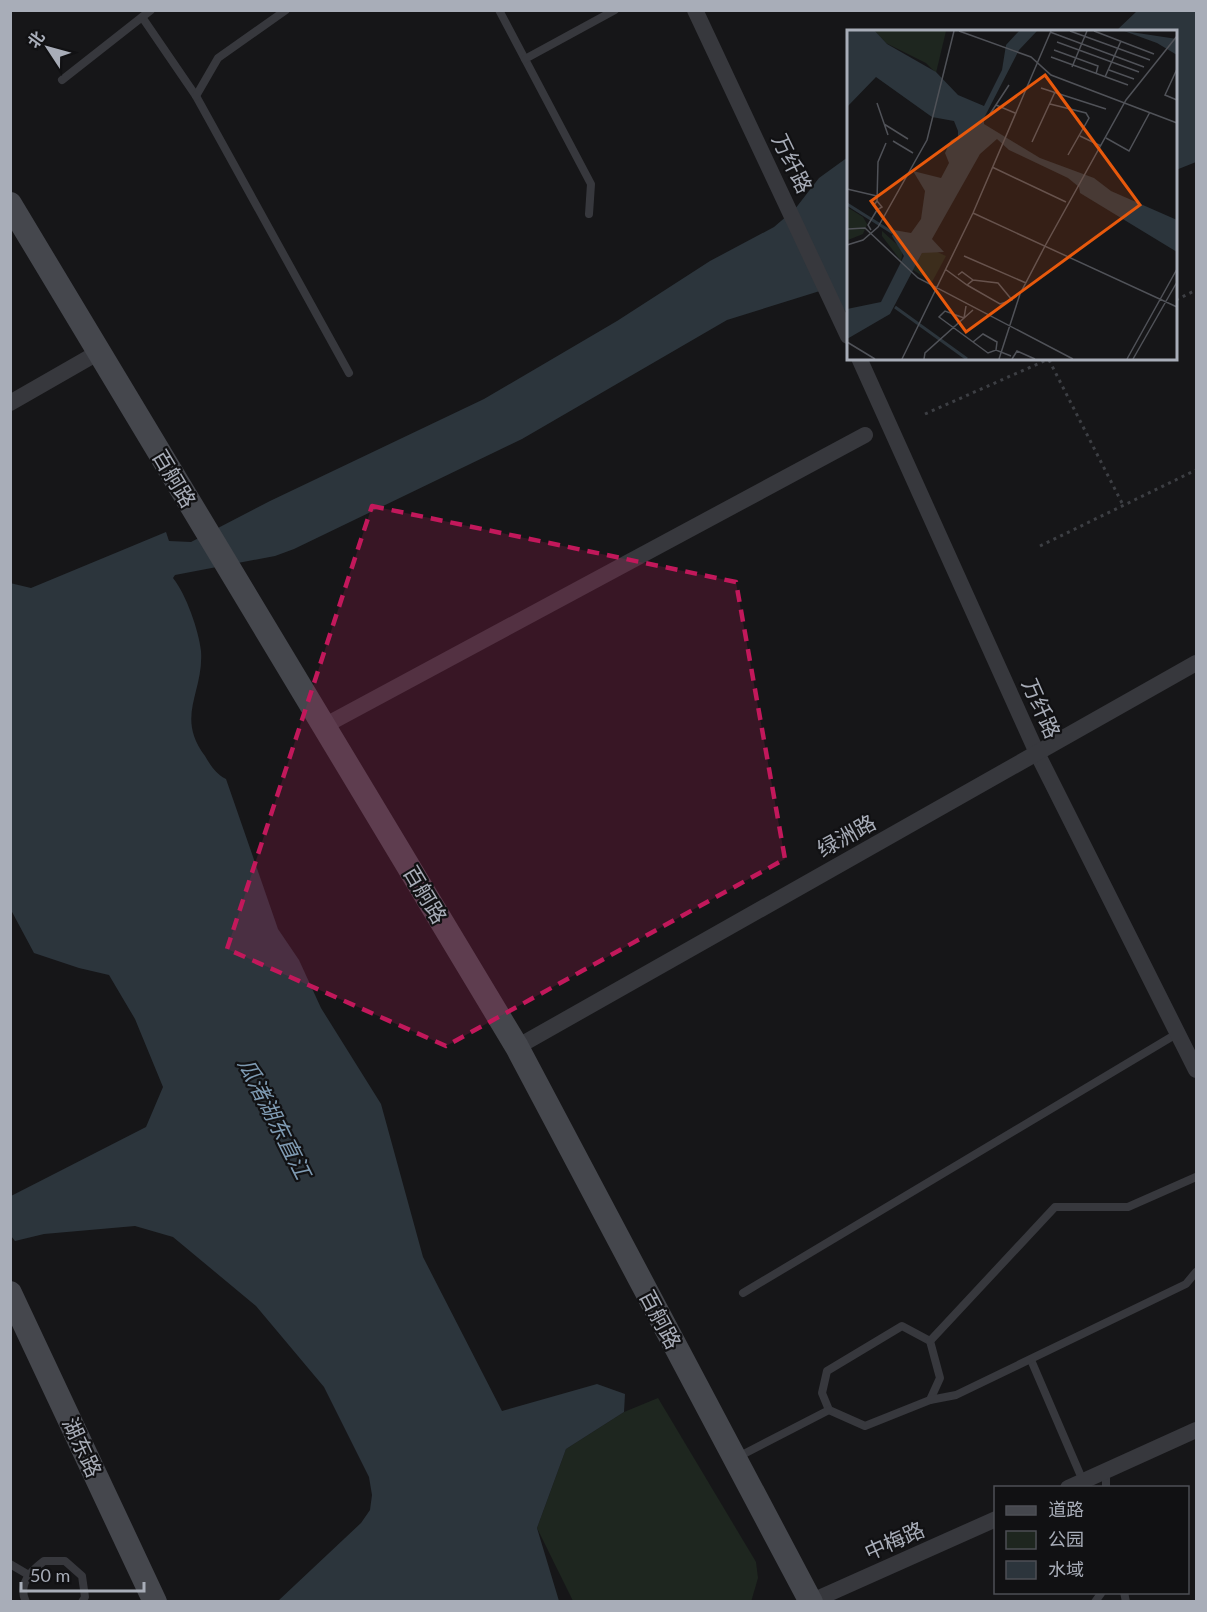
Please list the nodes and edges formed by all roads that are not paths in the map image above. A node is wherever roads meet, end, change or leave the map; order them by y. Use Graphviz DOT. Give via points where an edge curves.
graph roads {
  1 [pos="151,10"];
  2 [pos="286,10"];
  3 [pos="499,10"];
  4 [pos="615,10"];
  5 [pos="695,10"];
  6 [pos="142,17"];
  7 [pos="525,59"];
  8 [pos="62,80"];
  9 [pos="196,96"];
  10 [pos="10,204"];
  11 [pos="589,214"];
  12 [pos="847,332"];
  13 [pos="99,352"];
  14 [pos="860,360"];
  15 [pos="349,374"];
  16 [pos="10,403"];
  17 [pos="865,435"];
  18 [pos="1197,663"];
  19 [pos="324,726"];
  20 [pos="1037,753"];
  21 [pos="1178,1033"];
  22 [pos="517,1047"];
  23 [pos="1197,1070"];
  24 [pos="1197,1177"];
  25 [pos="1197,1272"];
  26 [pos="10,1293"];
  27 [pos="743,1293"];
  28 [pos="930,1341"];
  29 [pos="1031,1360"];
  30 [pos="930,1400"];
  31 [pos="829,1410"];
  32 [pos="1197,1430"];
  33 [pos="735,1459"];
  34 [pos="1107,1470"];
  35 [pos="1075,1484"];
  36 [pos="1106,1486"];
  37 [pos="994,1521"];
  38 [pos="10,1564"];
  39 [pos="27,1574"];
  40 [pos="811,1601"];
  41 [pos="26,1602"];
  42 [pos="82,1602"];
  43 [pos="154,1602"];
  1 -- 6 [label="lane"];
  2 -- 9 [label="lane" via="218,58"];
  3 -- 7 [label="lane"];
  4 -- 7 [label="lane"];
  5 -- 12 [label="street, 万纤路"];
  6 -- 8 [label="lane"];
  6 -- 9 [label="lane"];
  7 -- 11 [label="lane" via="591,184"];
  9 -- 15 [label="lane"];
  10 -- 13 [label="street, 百舸路"];
  13 -- 16 [label="street"];
  13 -- 19 [label="street, 百舸路"];
  14 -- 20 [label="street, 万纤路"];
  17 -- 19 [label="street"];
  18 -- 20 [label="street, 绿洲路"];
  19 -- 22 [label="street, 百舸路"];
  20 -- 21 [label="street, 万纤路"];
  20 -- 22 [label="street, 绿洲路"];
  21 -- 23 [label="street, 万纤路"];
  21 -- 27 [label="lane"];
  22 -- 33 [label="street, 百舸路"];
  24 -- 28 [label="lane" via="1128,1207 1055,1207"];
  25 -- 29 [label="lane" via="1186,1284"];
  26 -- 43 [label="street, 湖东路"];
  28 -- 30 [label="lane" via="940,1378"];
  28 -- 31 [label="lane" via="902,1326 826,1371 822,1393"];
  29 -- 30 [label="lane" via="956,1395"];
  29 -- 35 [label="lane"];
  30 -- 31 [label="lane" via="865,1426"];
  31 -- 33 [label="lane"];
  32 -- 34 [label="street"];
  33 -- 40 [label="street, 百舸路"];
  34 -- 35 [label="street"];
  34 -- 36 [label="lane"];
  37 -- 40 [label="street, 中梅路"];
  38 -- 39 [label="lane"];
  39 -- 41 [label="lane" via="23,1596"];
  39 -- 42 [label="lane" via="44,1561 66,1561 82,1575"];
}
